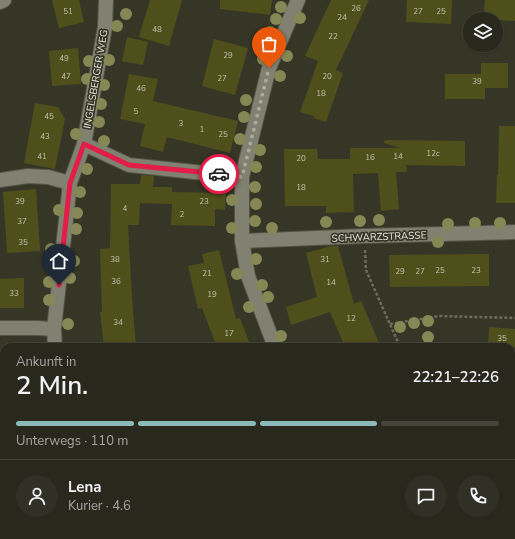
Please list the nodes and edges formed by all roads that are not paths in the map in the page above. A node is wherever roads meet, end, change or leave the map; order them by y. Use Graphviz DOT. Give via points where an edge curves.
graph roads {
  1 [pos="4,0"];
  2 [pos="106,0"];
  3 [pos="298,0"];
  4 [pos="0,2"];
  5 [pos="84,144"];
  6 [pos="242,177"];
  7 [pos="0,180"];
  8 [pos="70,183"];
  9 [pos="515,232"];
  10 [pos="242,240"];
  11 [pos="0,328"];
  12 [pos="54,329"];
  13 [pos="55,343"];
  14 [pos="273,343"];
  1 -- 4 [label="street"];
  2 -- 5 [label="street, INGELSBERGER WEG" via="105,26"];
  3 -- 6 [label="street" via="269,68"];
  5 -- 6 [label="street" via="129,165"];
  5 -- 8 [label="street, INGELSBERGER WEG"];
  6 -- 10 [label="street"];
  7 -- 8 [label="street" via="28,176 48,177"];
  8 -- 12 [label="street, INGELSBERGER WEG"];
  9 -- 10 [label="street, SCHWARZSTRASSE"];
  10 -- 14 [label="street" via="248,276"];
  11 -- 12 [label="street"];
  12 -- 13 [label="street, INGELSBERGER WEG"];
}
